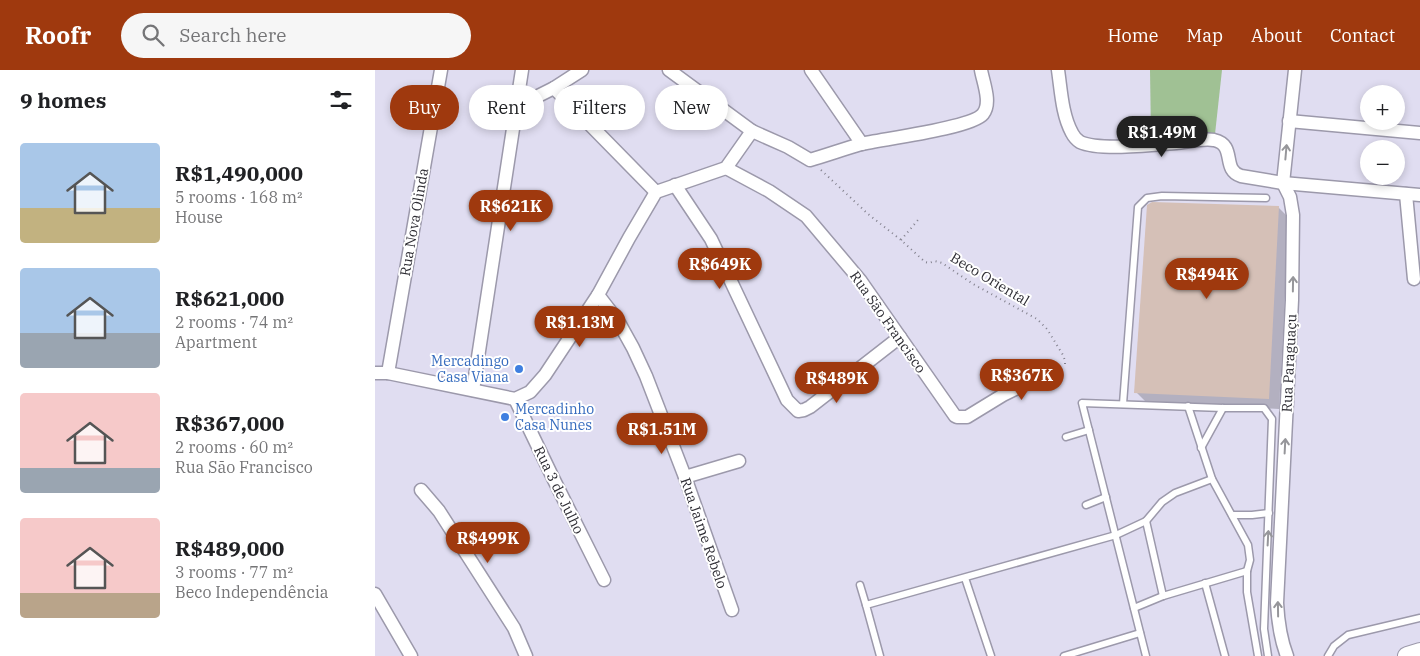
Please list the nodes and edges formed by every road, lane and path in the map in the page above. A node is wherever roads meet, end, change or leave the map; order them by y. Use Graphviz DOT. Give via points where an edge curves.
graph roads {
  1 [pos="441,70"];
  2 [pos="522,70"];
  3 [pos="582,70"];
  4 [pos="669,70"];
  5 [pos="811,70"];
  6 [pos="981,70"];
  7 [pos="1058,70"];
  8 [pos="1295,70"];
  9 [pos="520,85"];
  10 [pos="559,85"];
  11 [pos="554,88"];
  12 [pos="544,93"];
  13 [pos="1289,121"];
  14 [pos="513,130"];
  15 [pos="595,130"];
  16 [pos="752,131"];
  17 [pos="1420,133"];
  18 [pos="862,144"];
  19 [pos="810,160"];
  20 [pos="726,168"];
  21 [pos="1283,183"];
  22 [pos="675,185"];
  23 [pos="656,192"];
  24 [pos="1406,194"];
  25 [pos="1420,195"];
  26 [pos="1267,198"];
  27 [pos="918,220"];
  28 [pos="901,240"];
  29 [pos="1414,279"];
  30 [pos="598,295"];
  31 [pos="900,336"];
  32 [pos="381,373"];
  33 [pos="1056,375"];
  34 [pos="473,390"];
  35 [pos="515,399"];
  36 [pos="1123,404"];
  37 [pos="1188,406"];
  38 [pos="1223,408"];
  39 [pos="1089,430"];
  40 [pos="1066,437"];
  41 [pos="1201,448"];
  42 [pos="739,461"];
  43 [pos="685,476"];
  44 [pos="1212,479"];
  45 [pos="421,490"];
  46 [pos="1106,497"];
  47 [pos="1086,505"];
  48 [pos="1269,513"];
  49 [pos="1232,515"];
  50 [pos="1146,521"];
  51 [pos="1116,535"];
  52 [pos="1247,571"];
  53 [pos="965,578"];
  54 [pos="604,580"];
  55 [pos="1205,583"];
  56 [pos="860,585"];
  57 [pos="375,594"];
  58 [pos="1163,596"];
  59 [pos="866,605"];
  60 [pos="1134,608"];
  61 [pos="731,610"];
  62 [pos="1420,618"];
  63 [pos="1141,633"];
  64 [pos="1420,652"];
  65 [pos="411,656"];
  66 [pos="527,656"];
  67 [pos="880,656"];
  68 [pos="991,656"];
  69 [pos="1064,656"];
  70 [pos="1146,656"];
  71 [pos="1225,656"];
  72 [pos="1258,656"];
  73 [pos="1268,656"];
  74 [pos="1287,656"];
  75 [pos="1328,656"];
  76 [pos="1407,656"];
  1 -- 32 [label="street, Rua Nova Olinda"];
  2 -- 9 [label="street"];
  3 -- 10 [label="street"];
  4 -- 16 [label="street"];
  5 -- 18 [label="street"];
  6 -- 18 [label="street" via="987,99 983,115 956,126"];
  7 -- 21 [label="street" via="1068,124 1079,141 1111,147 1211,140 1227,148 1230,167 1236,174"];
  8 -- 13 [label="street, Rua Paraguaçu"];
  11 -- 12 [label="street"];
  13 -- 17 [label="street"];
  21 -- 13 [label="street, Rua Paraguaçu, one-way"];
  14 -- 34 [label="street"];
  15 -- 23 [label="street"];
  16 -- 19 [label="street"];
  16 -- 20 [label="street"];
  18 -- 19 [label="street"];
  19 -- 28 [label="path, Beco Oriental"];
  20 -- 22 [label="street"];
  20 -- 31 [label="street, Rua São Francisco" via="806,216 860,280"];
  21 -- 24 [label="street"];
  74 -- 21 [label="street, Rua Paraguaçu, one-way" via="1279,632 1277,603 1292,300 1293,215"];
  22 -- 23 [label="street"];
  22 -- 31 [label="street" via="711,239 787,400 798,411 811,407"];
  23 -- 30 [label="street"];
  24 -- 25 [label="street"];
  24 -- 29 [label="street"];
  26 -- 36 [label="lane" via="1162,196 1147,198 1138,207"];
  27 -- 28 [label="path"];
  28 -- 33 [label="path, Beco Oriental" via="925,262 943,263 973,284 1037,319 1047,329 1065,361 1064,371"];
  30 -- 35 [label="street" via="545,375 530,392"];
  30 -- 43 [label="street, Rua Jaime Rebelo" via="633,348"];
  31 -- 33 [label="street, Rua São Francisco" via="957,417 967,417 1029,382"];
  32 -- 34 [label="street"];
  34 -- 35 [label="street"];
  35 -- 54 [label="street, Rua 3 de Julho"];
  36 -- 37 [label="lane"];
  36 -- 39 [label="lane" via="1082,403"];
  37 -- 38 [label="lane"];
  37 -- 41 [label="lane"];
  38 -- 41 [label="lane"];
  38 -- 48 [label="lane" via="1264,408 1272,418"];
  39 -- 40 [label="lane"];
  39 -- 46 [label="lane"];
  41 -- 44 [label="lane"];
  42 -- 43 [label="street"];
  43 -- 61 [label="street, Rua Jaime Rebelo"];
  44 -- 49 [label="lane"];
  44 -- 50 [label="lane" via="1175,493 1162,502"];
  45 -- 66 [label="street" via="439,511 514,628"];
  46 -- 47 [label="lane"];
  46 -- 51 [label="lane"];
  48 -- 49 [label="lane"];
  73 -- 48 [label="lane, one-way" via="1264,629"];
  49 -- 52 [label="lane" via="1248,545 1250,560"];
  50 -- 51 [label="lane"];
  50 -- 58 [label="lane"];
  51 -- 53 [label="lane"];
  51 -- 60 [label="lane"];
  52 -- 55 [label="lane"];
  52 -- 72 [label="lane" via="1247,592"];
  53 -- 59 [label="lane"];
  53 -- 68 [label="lane"];
  55 -- 58 [label="lane"];
  55 -- 71 [label="lane"];
  56 -- 59 [label="lane"];
  57 -- 65 [label="street"];
  58 -- 60 [label="lane"];
  59 -- 67 [label="lane"];
  60 -- 63 [label="lane"];
  62 -- 75 [label="lane" via="1348,635 1334,646"];
  63 -- 69 [label="lane"];
  63 -- 70 [label="lane"];
  64 -- 76 [label="main road"];
}
